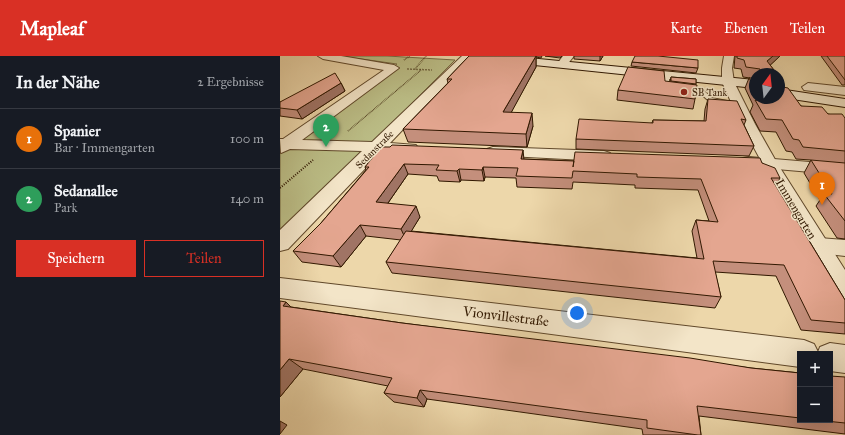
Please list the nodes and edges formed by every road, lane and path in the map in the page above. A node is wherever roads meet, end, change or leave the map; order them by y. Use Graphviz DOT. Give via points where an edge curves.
graph roads {
  1 [pos="323,56"];
  2 [pos="426,56"];
  3 [pos="468,56"];
  4 [pos="477,56"];
  5 [pos="729,56"];
  6 [pos="565,60"];
  7 [pos="667,75"];
  8 [pos="728,82"];
  9 [pos="749,84"];
  10 [pos="749,87"];
  11 [pos="808,87"];
  12 [pos="785,89"];
  13 [pos="845,91"];
  14 [pos="785,94"];
  15 [pos="845,97"];
  16 [pos="738,102"];
  17 [pos="845,103"];
  18 [pos="281,146"];
  19 [pos="329,146"];
  20 [pos="375,147"];
  21 [pos="423,149"];
  22 [pos="478,151"];
  23 [pos="619,157"];
  24 [pos="737,162"];
  25 [pos="769,163"];
  26 [pos="845,170"];
  27 [pos="280,188"];
  28 [pos="280,243"];
  29 [pos="819,246"];
  30 [pos="845,248"];
  31 [pos="280,288"];
  32 [pos="845,291"];
  33 [pos="797,353"];
  34 [pos="833,357"];
  35 [pos="845,359"];
  1 -- 18 [label="street" via="394,68"];
  2 -- 19 [label="path" via="414,69 421,70"];
  3 -- 20 [label="street, Sedanstraße"];
  4 -- 6 [label="street"];
  5 -- 8 [label="street"];
  6 -- 7 [label="street"];
  7 -- 8 [label="street"];
  7 -- 16 [label="lane" via="665,88 703,92 710,100"];
  8 -- 9 [label="street"];
  8 -- 10 [label="street"];
  8 -- 16 [label="street, Immengarten"];
  11 -- 13 [label="street"];
  12 -- 15 [label="street"];
  14 -- 17 [label="street"];
  16 -- 25 [label="street, Immengarten"];
  18 -- 19 [label="street"];
  19 -- 20 [label="street"];
  19 -- 27 [label="path"];
  20 -- 21 [label="street"];
  20 -- 28 [label="street, Sedanstraße"];
  22 -- 23 [label="street"];
  24 -- 25 [label="street"];
  25 -- 26 [label="street"];
  25 -- 29 [label="street, Immengarten"];
  29 -- 30 [label="street"];
  29 -- 32 [label="street, Immengarten"];
  31 -- 33 [label="street, Vionvillestraße"];
  34 -- 35 [label="street"];
}
